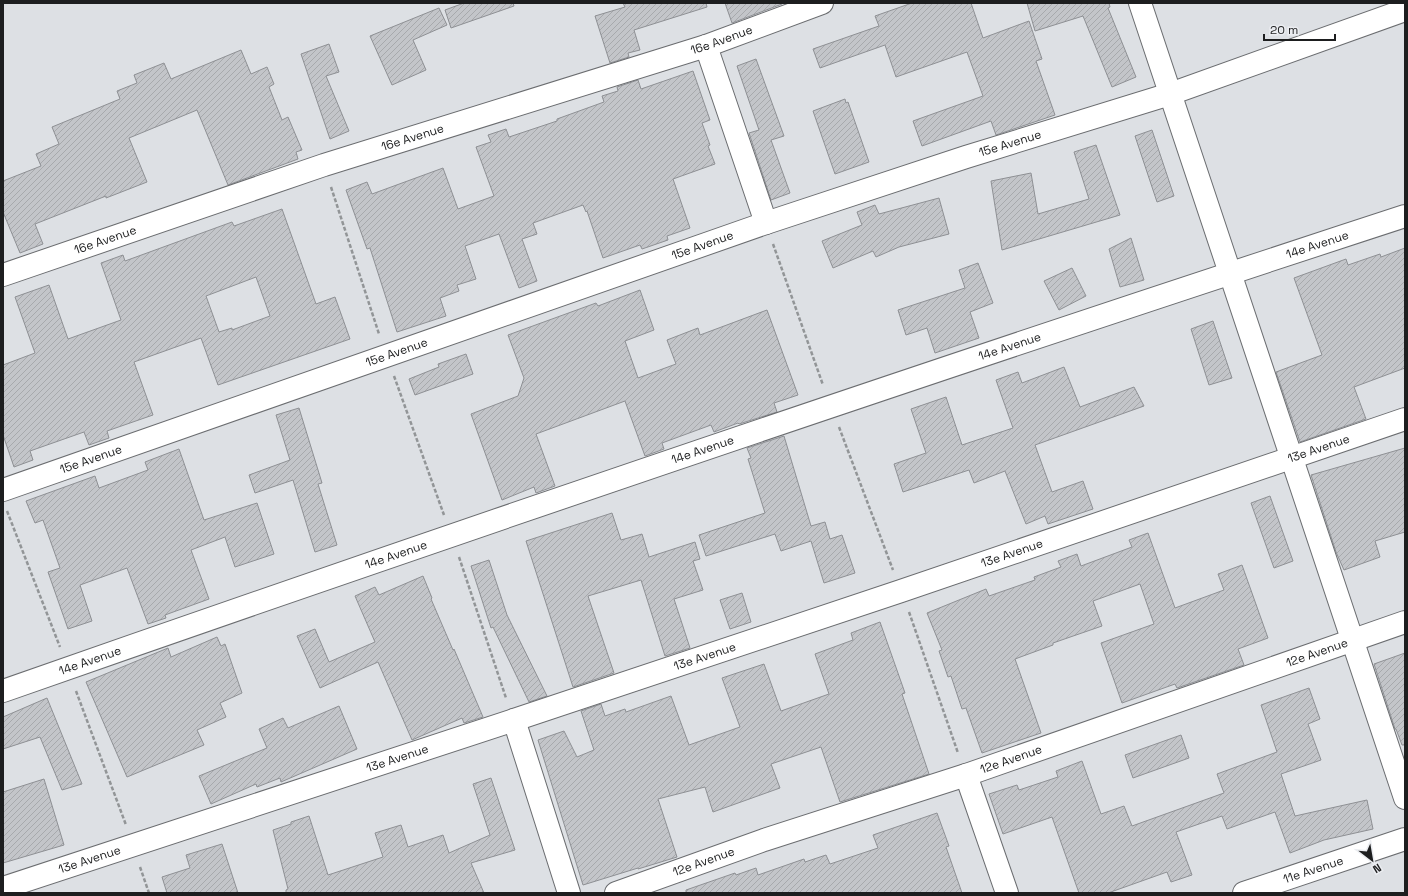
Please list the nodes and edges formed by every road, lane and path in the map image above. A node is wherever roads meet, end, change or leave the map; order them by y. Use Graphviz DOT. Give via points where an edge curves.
graph roads {
  1 [pos="822,3"];
  2 [pos="1140,3"];
  3 [pos="1405,10"];
  4 [pos="706,46"];
  5 [pos="1170,94"];
  6 [pos="324,165"];
  7 [pos="1405,216"];
  8 [pos="766,223"];
  9 [pos="1229,273"];
  10 [pos="3,275"];
  11 [pos="387,357"];
  12 [pos="1405,419"];
  13 [pos="1291,458"];
  14 [pos="4,499"];
  15 [pos="452,535"];
  16 [pos="901,590"];
  17 [pos="1405,622"];
  18 [pos="1352,641"];
  19 [pos="68,668"];
  20 [pos="3,691"];
  21 [pos="514,720"];
  22 [pos="966,775"];
  23 [pos="1405,798"];
  24 [pos="1405,839"];
  25 [pos="133,845"];
  26 [pos="3,888"];
  27 [pos="149,893"];
  28 [pos="569,893"];
  29 [pos="616,893"];
  30 [pos="1007,893"];
  31 [pos="1244,893"];
  1 -- 4 [label="street, 16e Avenue"];
  2 -- 5 [label="street"];
  3 -- 5 [label="street, 15e Avenue"];
  4 -- 6 [label="street, 16e Avenue"];
  4 -- 8 [label="street"];
  5 -- 8 [label="street, 15e Avenue" via="966,157"];
  5 -- 9 [label="street"];
  6 -- 10 [label="street, 16e Avenue"];
  6 -- 11 [label="path"];
  7 -- 9 [label="street, 14e Avenue"];
  8 -- 11 [label="street, 15e Avenue"];
  9 -- 13 [label="street"];
  9 -- 15 [label="street, 14e Avenue"];
  11 -- 14 [label="street, 15e Avenue"];
  11 -- 15 [label="path"];
  12 -- 13 [label="street, 13e Avenue"];
  13 -- 16 [label="street, 13e Avenue"];
  13 -- 18 [label="street"];
  14 -- 19 [label="path"];
  15 -- 19 [label="street, 14e Avenue"];
  15 -- 21 [label="path"];
  16 -- 21 [label="street, 13e Avenue"];
  16 -- 22 [label="path"];
  17 -- 18 [label="street, 12e Avenue"];
  18 -- 22 [label="street, 12e Avenue"];
  18 -- 23 [label="street"];
  19 -- 20 [label="street, 14e Avenue"];
  19 -- 25 [label="path"];
  21 -- 25 [label="street, 13e Avenue"];
  21 -- 28 [label="street"];
  22 -- 29 [label="street, 12e Avenue" via="764,840"];
  22 -- 30 [label="street"];
  24 -- 31 [label="street, 11e Avenue"];
  25 -- 26 [label="street, 13e Avenue"];
  25 -- 27 [label="path"];
}
